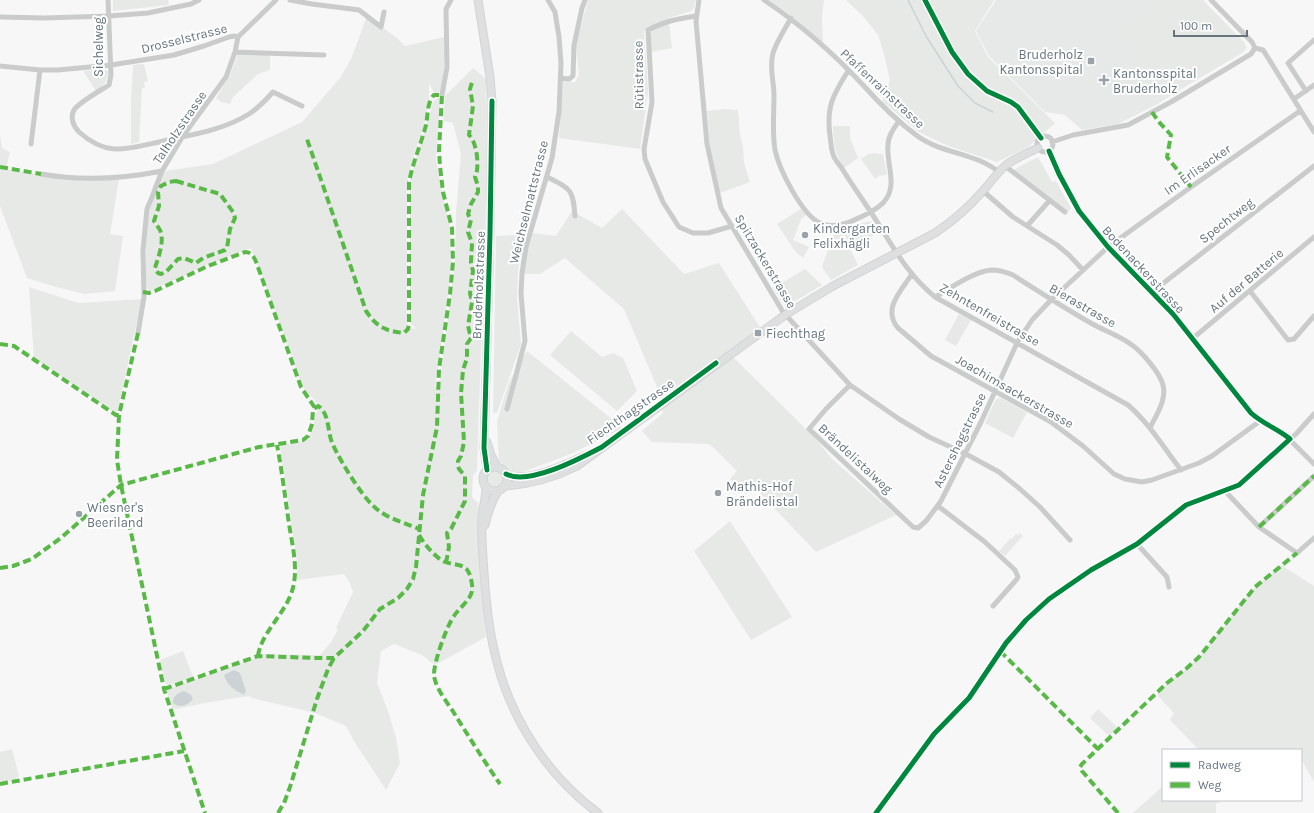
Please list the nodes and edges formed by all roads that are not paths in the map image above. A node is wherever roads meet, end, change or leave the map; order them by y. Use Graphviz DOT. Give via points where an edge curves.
graph roads {
  1 [pos="108,0"];
  2 [pos="199,0"];
  3 [pos="276,0"];
  4 [pos="290,0"];
  5 [pos="450,0"];
  6 [pos="478,0"];
  7 [pos="548,0"];
  8 [pos="585,0"];
  9 [pos="699,0"];
  10 [pos="764,0"];
  11 [pos="924,0"];
  12 [pos="1211,0"];
  13 [pos="384,12"];
  14 [pos="109,16"];
  15 [pos="696,16"];
  16 [pos="0,17"];
  17 [pos="791,18"];
  18 [pos="238,37"];
  19 [pos="1314,40"];
  20 [pos="1255,48"];
  21 [pos="235,52"];
  22 [pos="324,55"];
  23 [pos="111,65"];
  24 [pos="0,66"];
  25 [pos="40,70"];
  26 [pos="848,71"];
  27 [pos="561,78"];
  28 [pos="1314,85"];
  29 [pos="1306,91"];
  30 [pos="442,95"];
  31 [pos="1294,100"];
  32 [pos="302,106"];
  33 [pos="1300,111"];
  34 [pos="899,121"];
  35 [pos="1314,132"];
  36 [pos="184,136"];
  37 [pos="1041,138"];
  38 [pos="1052,142"];
  39 [pos="31,144"];
  40 [pos="1038,148"];
  41 [pos="1049,151"];
  42 [pos="1005,166"];
  43 [pos="1314,166"];
  44 [pos="162,171"];
  45 [pos="999,172"];
  46 [pos="41,174"];
  47 [pos="548,177"];
  48 [pos="983,191"];
  49 [pos="1050,200"];
  50 [pos="1065,212"];
  51 [pos="872,213"];
  52 [pos="575,216"];
  53 [pos="732,226"];
  54 [pos="1028,226"];
  55 [pos="1314,237"];
  56 [pos="1108,247"];
  57 [pos="897,254"];
  58 [pos="1083,270"];
  59 [pos="912,274"];
  60 [pos="1250,291"];
  61 [pos="1152,292"];
  62 [pos="935,297"];
  63 [pos="1051,300"];
  64 [pos="785,315"];
  65 [pos="1314,316"];
  66 [pos="138,333"];
  67 [pos="1192,340"];
  68 [pos="1017,343"];
  69 [pos="850,385"];
  70 [pos="995,392"];
  71 [pos="507,409"];
  72 [pos="1314,414"];
  73 [pos="1260,421"];
  74 [pos="1150,428"];
  75 [pos="485,434"];
  76 [pos="1290,439"];
  77 [pos="602,447"];
  78 [pos="966,454"];
  79 [pos="1314,464"];
  80 [pos="497,467"];
  81 [pos="486,470"];
  82 [pos="1181,470"];
  83 [pos="506,474"];
  84 [pos="1314,476"];
  85 [pos="505,486"];
  86 [pos="486,488"];
  87 [pos="498,491"];
  88 [pos="1225,491"];
  89 [pos="938,506"];
  90 [pos="1259,527"];
  91 [pos="916,529"];
  92 [pos="1314,538"];
  93 [pos="482,539"];
  94 [pos="1070,540"];
  95 [pos="1169,587"];
  96 [pos="992,606"];
  97 [pos="598,813"];
  1 -- 14 [label="street, Sichelweg"];
  2 -- 14 [label="street" via="165,10"];
  3 -- 18 [label="street"];
  4 -- 13 [label="street" via="359,10 381,27"];
  5 -- 30 [label="street" via="446,9 447,67"];
  6 -- 75 [label="main road, Bruderholzstrasse" via="490,70 492,101"];
  7 -- 27 [label="street, Weichselmattstrasse" via="555,12 559,36"];
  8 -- 27 [label="street" via="574,45 573,76"];
  9 -- 15 [label="street, Spitzackerstrasse"];
  10 -- 17 [label="street, Pfaffenrainstrasse"];
  11 -- 37 [label="street" via="952,52 968,74 987,91 1018,108"];
  12 -- 20 [label="street"];
  14 -- 16 [label="street"];
  14 -- 23 [label="street, Sichelweg"];
  15 -- 53 [label="street, Spitzackerstrasse" via="707,144 721,208"];
  15 -- 53 [label="street, Rütistrasse" via="676,18 648,30 652,102 644,149 645,159 662,202 678,227 693,233 708,233"];
  17 -- 26 [label="street, Pfaffenrainstrasse"];
  17 -- 51 [label="street" via="773,54 774,142 780,165 811,218 821,224 844,224"];
  18 -- 21 [label="street, Talholzstrasse"];
  18 -- 23 [label="street, Drosselstrasse" via="230,37 174,55"];
  19 -- 29 [label="street" via="1288,63"];
  20 -- 31 [label="street" via="1266,53"];
  20 -- 38 [label="street" via="1251,54 1128,125 1073,135"];
  21 -- 22 [label="street"];
  21 -- 36 [label="street, Talholzstrasse" via="226,77"];
  23 -- 25 [label="street, Drosselstrasse"];
  23 -- 36 [label="street, Sichelweg" via="109,85 74,110 73,125 77,130 97,144 113,149"];
  24 -- 25 [label="street, Drosselstrasse"];
  25 -- 39 [label="street"];
  26 -- 34 [label="street, Pfaffenrainstrasse"];
  26 -- 51 [label="street, Zehntenfreistrasse" via="837,88 829,113 833,155"];
  27 -- 47 [label="street, Weichselmattstrasse" via="555,143"];
  28 -- 29 [label="street"];
  29 -- 31 [label="street"];
  31 -- 33 [label="street"];
  32 -- 36 [label="street" via="273,92 250,114 232,123"];
  33 -- 35 [label="street"];
  33 -- 56 [label="street, Im Erlisacker"];
  34 -- 45 [label="street, Pfaffenrainstrasse" via="917,136 937,147 980,160"];
  34 -- 51 [label="street" via="891,132 888,144 891,188 884,202"];
  36 -- 44 [label="street, Talholzstrasse"];
  37 -- 38 [label="street" via="1046,136"];
  37 -- 40 [label="street" via="1037,143"];
  38 -- 41 [label="street"];
  40 -- 41 [label="street" via="1041,151"];
  40 -- 42 [label="main road, Fiechthagstrasse"];
  41 -- 56 [label="street, Bodenackerstrasse" via="1079,211"];
  42 -- 45 [label="main road, Fiechthagstrasse"];
  42 -- 49 [label="street"];
  43 -- 61 [label="street, Spechtweg"];
  44 -- 46 [label="street" via="115,178 77,179"];
  44 -- 66 [label="street, Talholzstrasse" via="147,209 143,250 144,297"];
  45 -- 48 [label="main road, Fiechthagstrasse"];
  47 -- 52 [label="street" via="572,192"];
  47 -- 71 [label="street, Weichselmattstrasse" via="526,247 521,294 524,341"];
  48 -- 54 [label="street" via="1013,217"];
  48 -- 57 [label="main road, Fiechthagstrasse" via="950,223"];
  49 -- 50 [label="street"];
  49 -- 54 [label="street"];
  51 -- 57 [label="street, Zehntenfreistrasse"];
  53 -- 64 [label="street, Spitzackerstrasse"];
  54 -- 58 [label="street" via="1057,245"];
  55 -- 60 [label="street, Auf der Batterie"];
  56 -- 58 [label="street, Astershagstrasse"];
  56 -- 61 [label="street, Bodenackerstrasse"];
  57 -- 59 [label="street, Zehntenfreistrasse"];
  57 -- 64 [label="main road, Fiechthagstrasse" via="832,286"];
  58 -- 63 [label="street, Astershagstrasse"];
  59 -- 62 [label="street, Zehntenfreistrasse"];
  59 -- 70 [label="street, Joachimsackerstrasse" via="892,304 891,316 894,323 924,351"];
  60 -- 65 [label="street" via="1288,340 1294,339"];
  60 -- 67 [label="street, Auf der Batterie"];
  61 -- 67 [label="street, Bodenackerstrasse" via="1173,314"];
  62 -- 63 [label="street, Bierastrasse" via="980,272 993,270 1004,271"];
  62 -- 68 [label="street, Zehntenfreistrasse"];
  63 -- 68 [label="street, Astershagstrasse" via="1032,320"];
  63 -- 74 [label="street, Bierastrasse" via="1131,344 1144,356 1160,378 1164,393"];
  64 -- 69 [label="street, Spitzackerstrasse"];
  64 -- 77 [label="main road, Fiechthagstrasse"];
  67 -- 73 [label="street, Bodenackerstrasse" via="1246,408"];
  68 -- 70 [label="street, Astershagstrasse"];
  68 -- 74 [label="street, Zehntenfreistrasse" via="1128,405"];
  69 -- 78 [label="street, Spitzackerstrasse" via="929,437"];
  69 -- 91 [label="street, Brändelistalweg" via="809,429"];
  70 -- 78 [label="street, Astershagstrasse"];
  70 -- 82 [label="street, Joachimsackerstrasse" via="1066,432 1114,474 1125,479 1142,482"];
  72 -- 76 [label="street"];
  73 -- 76 [label="street, Bodenackerstrasse"];
  73 -- 82 [label="street, Joachimsackerstrasse" via="1212,456"];
  74 -- 82 [label="street, Zehntenfreistrasse"];
  75 -- 80 [label="main road, Bruderholzstrasse"];
  75 -- 81 [label="main road, Bruderholzstrasse"];
  76 -- 79 [label="street, Bodenackerstrasse"];
  76 -- 88 [label="street" via="1239,486"];
  77 -- 83 [label="main road, Fiechthagstrasse" via="562,467 541,474 521,477"];
  77 -- 85 [label="main road, Fiechthagstrasse" via="583,462 557,476 537,482"];
  78 -- 89 [label="street, Astershagstrasse"];
  78 -- 94 [label="street, Spitzackerstrasse" via="999,472 1020,488"];
  80 -- 81 [label="main road"];
  80 -- 83 [label="main road, Bruderholzstrasse"];
  81 -- 86 [label="main road, Bruderholzstrasse" via="482,480"];
  83 -- 85 [label="main road"];
  84 -- 90 [label="street"];
  85 -- 87 [label="main road, Bruderholzstrasse"];
  86 -- 87 [label="main road"];
  86 -- 93 [label="main road, Bruderholzstrasse"];
  87 -- 93 [label="main road, Bruderholzstrasse" via="489,507"];
  88 -- 90 [label="street"];
  88 -- 95 [label="street" via="1186,505 1135,545 1167,577"];
  89 -- 91 [label="street, Astershagstrasse" via="921,527"];
  89 -- 96 [label="street" via="1016,570 1017,579"];
  90 -- 92 [label="street" via="1297,553"];
  93 -- 97 [label="main road, Bruderholzstrasse" via="489,628 497,664 510,700 534,745 551,768 570,789"];
}
